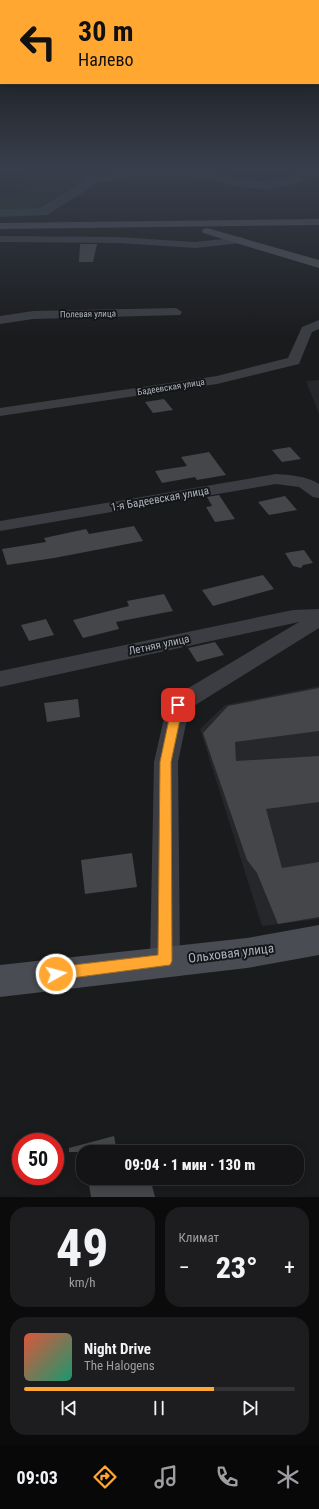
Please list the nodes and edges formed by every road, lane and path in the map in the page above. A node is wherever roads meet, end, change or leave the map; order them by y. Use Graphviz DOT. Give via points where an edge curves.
graph roads {
  1 [pos="0,226"];
  2 [pos="11,226"];
  3 [pos="177,226"];
  4 [pos="0,239"];
  5 [pos="241,240"];
  6 [pos="319,264"];
  7 [pos="176,312"];
  8 [pos="0,320"];
  9 [pos="319,324"];
  10 [pos="0,412"];
  11 [pos="318,492"];
  12 [pos="0,526"];
  13 [pos="319,615"];
  14 [pos="319,619"];
  15 [pos="0,679"];
  16 [pos="319,940"];
  17 [pos="165,961"];
  18 [pos="0,981"];
  1 -- 2 [label="main road"];
  3 -- 5 [label="main road" via="201,229"];
  4 -- 5 [label="street" via="120,240 195,244"];
  5 -- 6 [label="main road"];
  7 -- 8 [label="street, Полевая улица" via="33,315"];
  9 -- 10 [label="street, Бадеевская улица" via="306,330 294,361 217,380"];
  11 -- 12 [label="street, 1-я Бадеевская улица" via="310,486 292,480 276,479"];
  13 -- 15 [label="street, Летняя улица" via="293,616"];
  14 -- 17 [label="street" via="178,705 166,762"];
  16 -- 17 [label="main road, Ольховая улица" via="246,953"];
  17 -- 18 [label="main road, Ольховая улица"];
}
